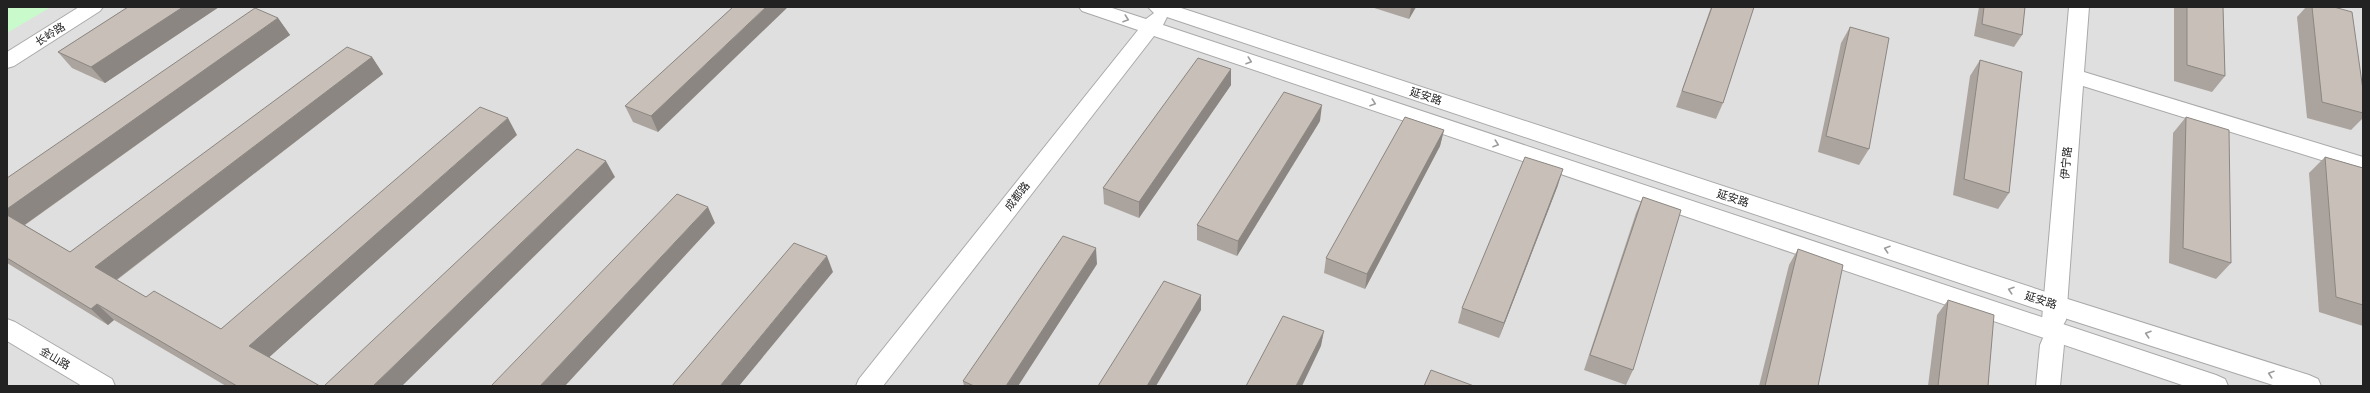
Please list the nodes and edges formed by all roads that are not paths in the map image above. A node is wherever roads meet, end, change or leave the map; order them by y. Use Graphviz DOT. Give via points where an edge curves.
graph roads {
  1 [pos="93,7"];
  2 [pos="1089,7"];
  3 [pos="2079,7"];
  4 [pos="1163,8"];
  5 [pos="1150,28"];
  6 [pos="7,60"];
  7 [pos="2073,76"];
  8 [pos="2363,165"];
  9 [pos="2054,312"];
  10 [pos="7,329"];
  11 [pos="2052,345"];
  12 [pos="104,386"];
  13 [pos="868,386"];
  14 [pos="2048,386"];
  15 [pos="2216,386"];
  16 [pos="2308,386"];
  1 -- 6 [label="street, 长岭路"];
  2 -- 5 [label="street, one-way"];
  3 -- 7 [label="street, 伊宁路"];
  4 -- 5 [label="street, 成都路"];
  9 -- 4 [label="street, 延安路, one-way"];
  5 -- 13 [label="street, 成都路"];
  5 -- 15 [label="street, one-way"];
  7 -- 8 [label="street"];
  7 -- 9 [label="street, 伊宁路"];
  16 -- 9 [label="street, 延安路, one-way"];
  10 -- 12 [label="street, 金山路"];
  11 -- 14 [label="street"];
}
